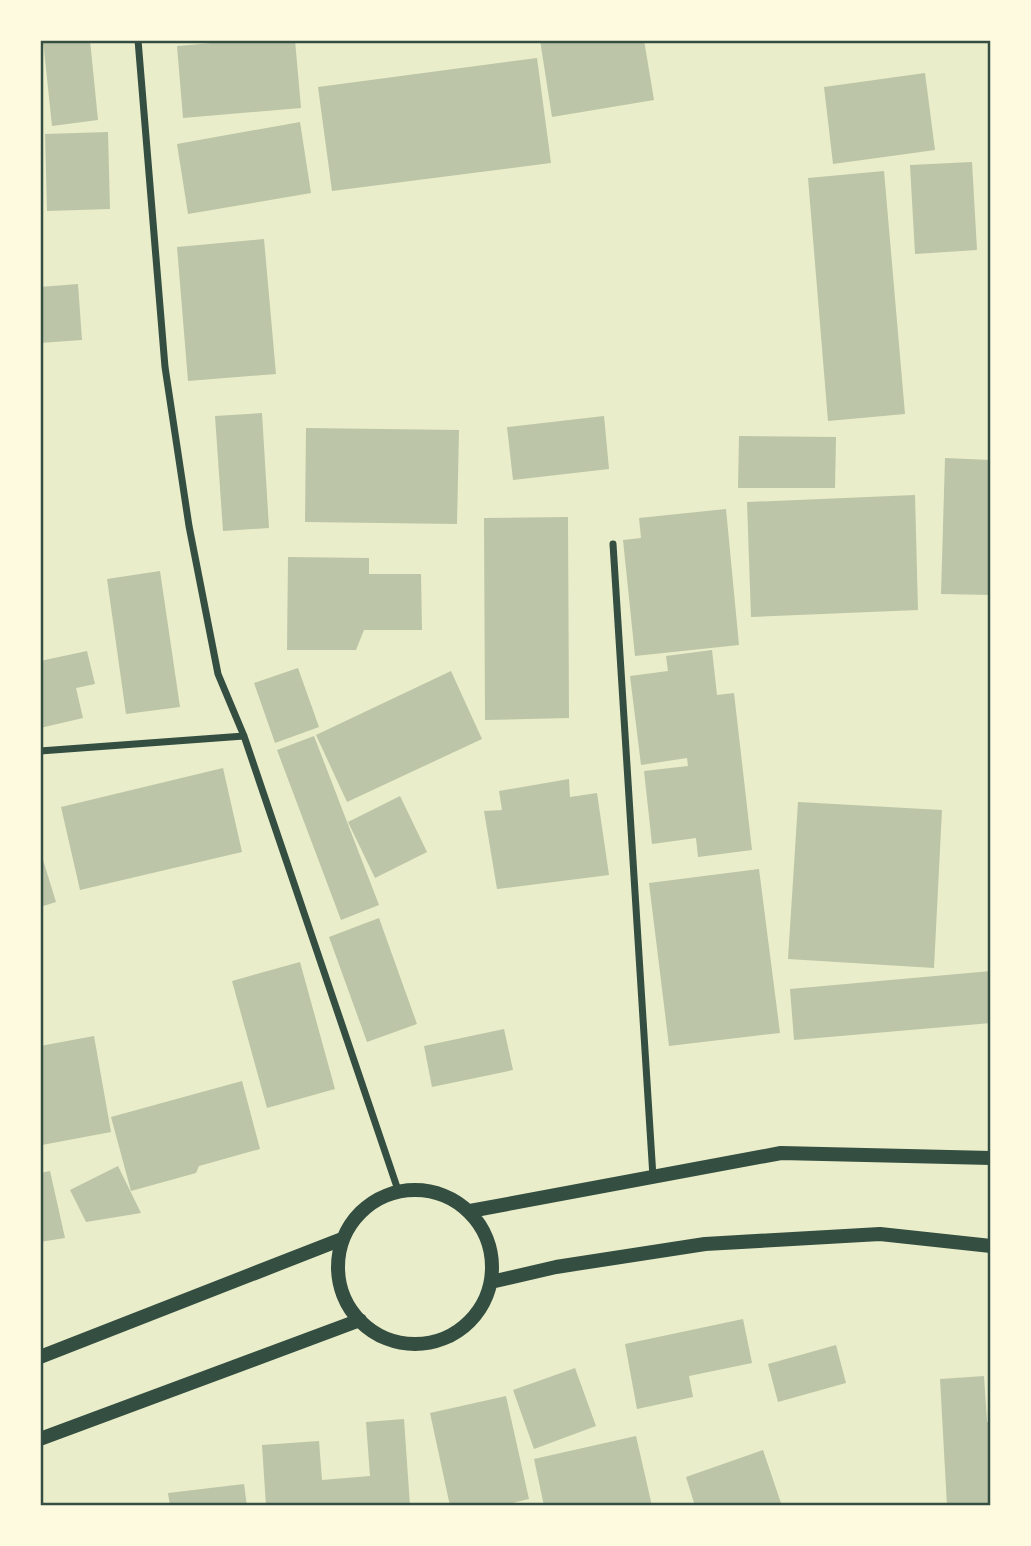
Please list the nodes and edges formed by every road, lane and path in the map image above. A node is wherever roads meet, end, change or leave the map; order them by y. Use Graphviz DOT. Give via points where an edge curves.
graph roads {
  1 [pos="138,40"];
  2 [pos="613,544"];
  3 [pos="244,736"];
  4 [pos="40,751"];
  5 [pos="991,1158"];
  6 [pos="653,1177"];
  7 [pos="398,1190"];
  8 [pos="470,1211"];
  9 [pos="342,1239"];
  10 [pos="991,1246"];
  11 [pos="491,1282"];
  12 [pos="360,1320"];
  13 [pos="40,1357"];
  14 [pos="40,1439"];
  1 -- 3 [label="street" via="165,367 185,499 218,674"];
  2 -- 6 [label="street"];
  3 -- 4 [label="street"];
  3 -- 7 [label="street"];
  5 -- 6 [label="main road" via="781,1153"];
  6 -- 8 [label="main road"];
  7 -- 8 [label="main road" via="424,1189 448,1196"];
  7 -- 9 [label="main road" via="374,1200 355,1217"];
  8 -- 11 [label="main road" via="485,1232 492,1256"];
  9 -- 12 [label="main road" via="341,1290"];
  9 -- 13 [label="main road"];
  10 -- 11 [label="main road" via="880,1234 705,1244"];
  11 -- 12 [label="main road" via="482,1307 466,1327 443,1340 417,1345 392,1342"];
  12 -- 14 [label="main road"];
}
